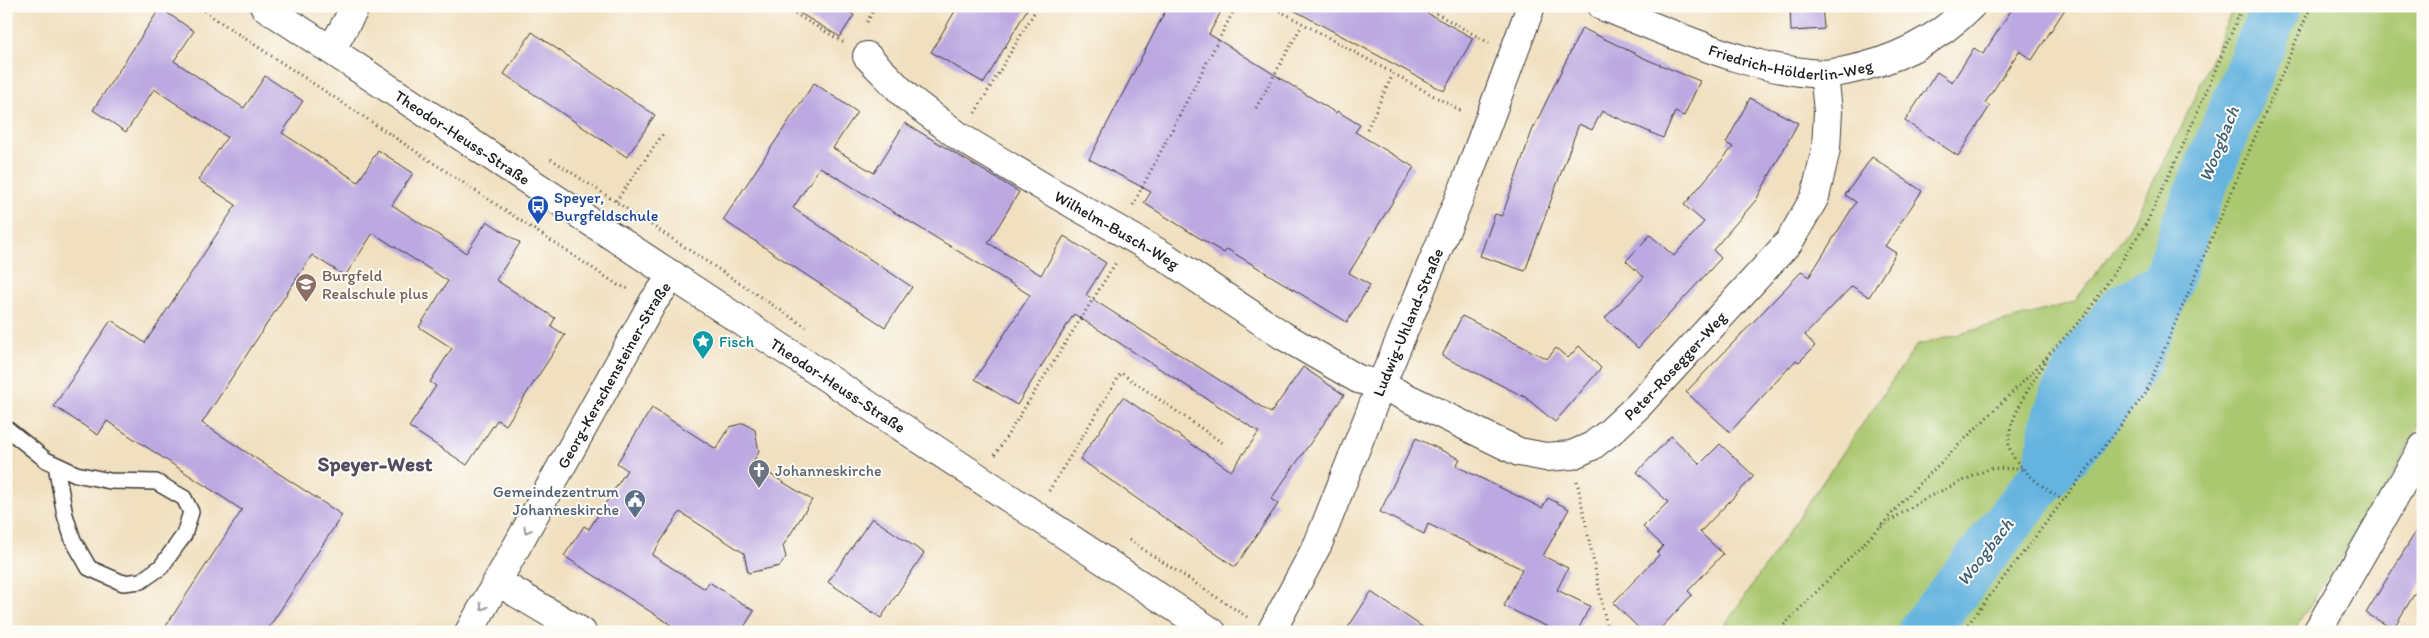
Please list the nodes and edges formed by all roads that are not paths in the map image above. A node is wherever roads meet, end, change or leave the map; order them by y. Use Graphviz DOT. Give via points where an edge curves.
graph roads {
  1 [pos="264,6"];
  2 [pos="356,6"];
  3 [pos="1531,6"];
  4 [pos="1602,6"];
  5 [pos="1972,6"];
  6 [pos="331,50"];
  7 [pos="867,56"];
  8 [pos="1824,74"];
  9 [pos="673,276"];
  10 [pos="1381,385"];
  11 [pos="6,428"];
  12 [pos="2423,447"];
  13 [pos="56,465"];
  14 [pos="2414,486"];
  15 [pos="498,582"];
  16 [pos="469,632"];
  17 [pos="582,632"];
  18 [pos="1212,632"];
  19 [pos="1271,632"];
  20 [pos="2318,632"];
  1 -- 6 [label="street, Theodor-Heuss-Straße"];
  2 -- 6 [label="street"];
  3 -- 10 [label="street, Ludwig-Uhland-Straße" via="1488,125"];
  4 -- 8 [label="street, Friedrich-Hölderlin-Weg" via="1711,48 1778,69"];
  5 -- 8 [label="street, Friedrich-Hölderlin-Weg" via="1955,22 1910,50 1861,68"];
  6 -- 9 [label="street, Theodor-Heuss-Straße"];
  7 -- 10 [label="street, Wilhelm-Busch-Weg" via="907,97 960,137 1164,256 1282,335 1358,379"];
  8 -- 10 [label="street, Peter-Rosegger-Weg" via="1828,112 1826,149 1814,197 1790,242 1638,406 1592,446 1572,455 1546,457 1519,452"];
  9 -- 15 [label="street, Georg-Kerschensteiner-Straße, one-way" via="653,302"];
  9 -- 18 [label="street, Theodor-Heuss-Straße"];
  10 -- 19 [label="street, Ludwig-Uhland-Straße" via="1318,544"];
  11 -- 13 [label="lane"];
  12 -- 14 [label="street"];
  13 -- 13 [label="lane" via="76,474 110,481 156,482 184,498 191,512 184,535 161,567 141,581 124,583 89,568 73,540"];
  14 -- 20 [label="street"];
  15 -- 16 [label="street, Georg-Kerschensteiner-Straße, one-way"];
  15 -- 17 [label="street"];
}
